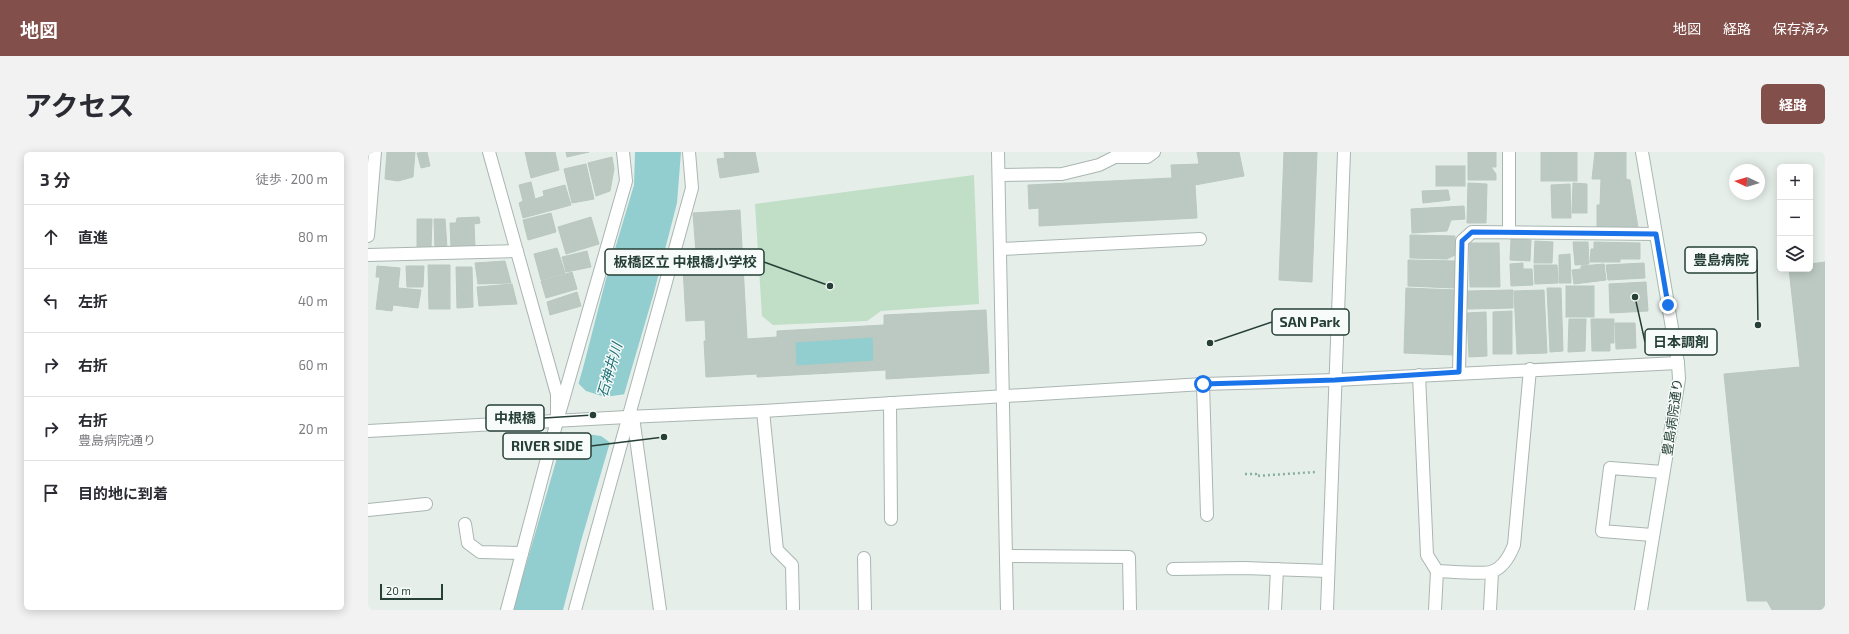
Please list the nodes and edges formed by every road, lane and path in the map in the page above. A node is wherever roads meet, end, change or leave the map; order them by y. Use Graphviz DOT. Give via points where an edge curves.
graph roads {
  1 [pos="375,152"];
  2 [pos="489,152"];
  3 [pos="623,152"];
  4 [pos="689,152"];
  5 [pos="998,152"];
  6 [pos="1154,152"];
  7 [pos="1344,152"];
  8 [pos="1509,152"];
  9 [pos="1642,152"];
  10 [pos="999,175"];
  11 [pos="1509,232"];
  12 [pos="1656,234"];
  13 [pos="368,236"];
  14 [pos="1200,239"];
  15 [pos="1001,249"];
  16 [pos="517,251"];
  17 [pos="368,255"];
  18 [pos="1678,363"];
  19 [pos="1530,369"];
  20 [pos="1459,372"];
  21 [pos="1419,375"];
  22 [pos="1335,380"];
  23 [pos="1203,384"];
  24 [pos="1002,396"];
  25 [pos="890,403"];
  26 [pos="764,411"];
  27 [pos="628,417"];
  28 [pos="560,420"];
  29 [pos="368,431"];
  30 [pos="1333,471"];
  31 [pos="1663,472"];
  32 [pos="1245,474"];
  33 [pos="426,504"];
  34 [pos="368,510"];
  35 [pos="1207,515"];
  36 [pos="891,520"];
  37 [pos="465,524"];
  38 [pos="1652,535"];
  39 [pos="522,553"];
  40 [pos="1006,556"];
  41 [pos="864,558"];
  42 [pos="1173,569"];
  43 [pos="1277,569"];
  44 [pos="1328,571"];
  45 [pos="1437,571"];
  46 [pos="1492,572"];
  47 [pos="507,610"];
  48 [pos="575,610"];
  49 [pos="660,610"];
  50 [pos="793,610"];
  51 [pos="865,610"];
  52 [pos="1007,610"];
  53 [pos="1130,610"];
  54 [pos="1275,610"];
  55 [pos="1327,610"];
  56 [pos="1435,610"];
  57 [pos="1490,610"];
  58 [pos="1641,610"];
  1 -- 13 [label="street"];
  2 -- 16 [label="street"];
  3 -- 28 [label="street" via="626,181"];
  4 -- 27 [label="street" via="692,188"];
  5 -- 10 [label="street"];
  6 -- 10 [label="street" via="1147,157 1116,157 1099,165 1062,174"];
  7 -- 22 [label="street"];
  8 -- 11 [label="street"];
  9 -- 12 [label="street, 豊島病院通り"];
  10 -- 15 [label="street"];
  11 -- 12 [label="street"];
  11 -- 20 [label="street" via="1472,232 1462,241"];
  12 -- 18 [label="street, 豊島病院通り"];
  14 -- 15 [label="street"];
  15 -- 24 [label="street"];
  16 -- 17 [label="street"];
  16 -- 28 [label="street" via="557,394"];
  18 -- 19 [label="street"];
  18 -- 31 [label="street, 豊島病院通り" via="1678,387"];
  19 -- 20 [label="street"];
  19 -- 46 [label="street" via="1514,545 1509,557"];
  20 -- 21 [label="street"];
  21 -- 22 [label="street"];
  21 -- 45 [label="street" via="1427,556"];
  22 -- 23 [label="street"];
  22 -- 30 [label="street"];
  23 -- 24 [label="street"];
  23 -- 35 [label="street"];
  24 -- 25 [label="street"];
  24 -- 40 [label="street"];
  25 -- 26 [label="street"];
  25 -- 36 [label="street"];
  26 -- 27 [label="street"];
  26 -- 50 [label="street" via="777,550 792,565"];
  27 -- 28 [label="street"];
  27 -- 48 [label="street"];
  27 -- 49 [label="street"];
  28 -- 29 [label="street"];
  28 -- 39 [label="street"];
  30 -- 32 [label="path" via="1256,476"];
  30 -- 44 [label="street"];
  31 -- 38 [label="street, 豊島病院通り"];
  31 -- 38 [label="street" via="1610,468 1602,531"];
  33 -- 34 [label="street"];
  37 -- 39 [label="street" via="468,543 480,552"];
  38 -- 58 [label="street, 豊島病院通り"];
  39 -- 47 [label="street"];
  40 -- 52 [label="street"];
  40 -- 53 [label="street" via="1129,556"];
  41 -- 51 [label="street"];
  42 -- 43 [label="street"];
  43 -- 44 [label="street"];
  43 -- 54 [label="street"];
  44 -- 55 [label="street"];
  45 -- 46 [label="street"];
  45 -- 56 [label="street"];
  46 -- 57 [label="street"];
}
